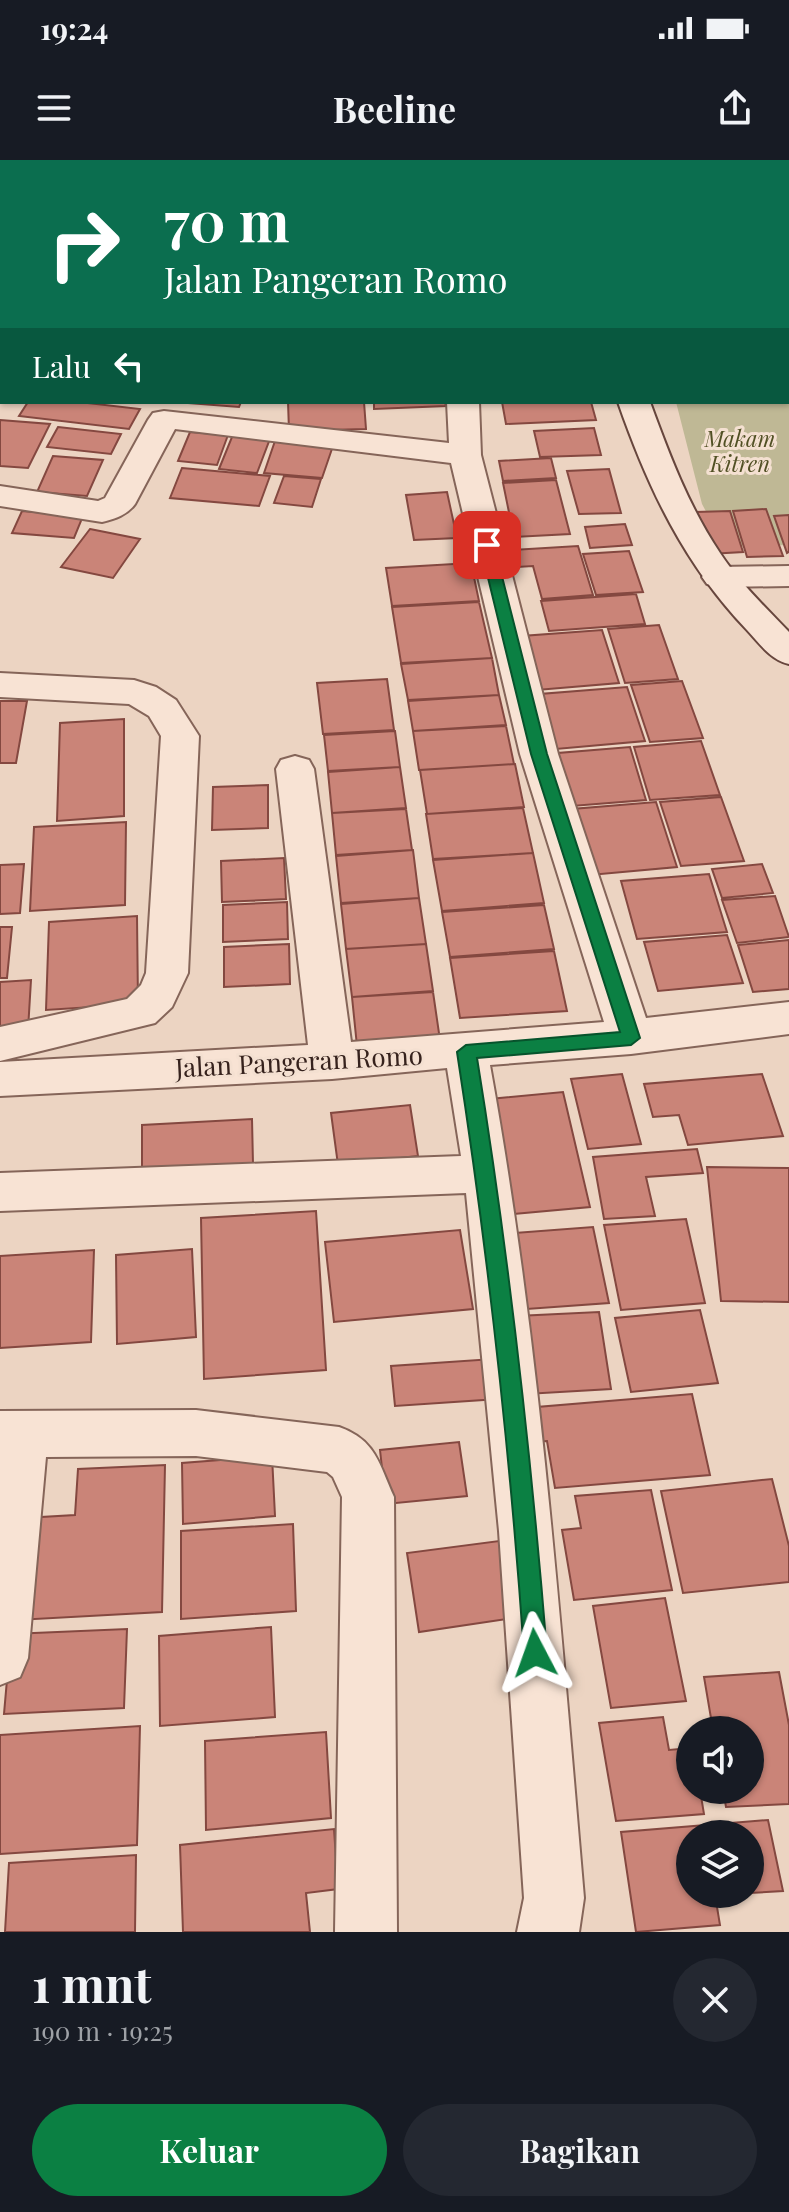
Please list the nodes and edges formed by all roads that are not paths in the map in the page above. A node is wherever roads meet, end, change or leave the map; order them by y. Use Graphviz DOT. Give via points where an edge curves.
graph roads {
  1 [pos="463,404"];
  2 [pos="635,404"];
  3 [pos="465,455"];
  4 [pos="0,496"];
  5 [pos="789,576"];
  6 [pos="719,577"];
  7 [pos="789,653"];
  8 [pos="0,685"];
  9 [pos="295,769"];
  10 [pos="789,1018"];
  11 [pos="631,1038"];
  12 [pos="0,1044"];
  13 [pos="466,1052"];
  14 [pos="332,1062"];
  15 [pos="0,1079"];
  16 [pos="487,1174"];
  17 [pos="0,1192"];
  18 [pos="11,1434"];
  19 [pos="0,1658"];
  20 [pos="366,1932"];
  21 [pos="548,1932"];
  1 -- 3 [label="street"];
  2 -- 6 [label="street" via="694,541"];
  3 -- 4 [label="street" via="171,419 164,420 111,510"];
  3 -- 11 [label="street" via="539,754"];
  5 -- 6 [label="street"];
  6 -- 7 [label="street"];
  8 -- 12 [label="street" via="134,692 152,698 172,716 180,736 167,973 161,990 140,1012"];
  9 -- 14 [label="street"];
  10 -- 11 [label="street, Jalan Pangeran Romo"];
  11 -- 13 [label="street, Jalan Pangeran Romo"];
  13 -- 14 [label="street, Jalan Pangeran Romo"];
  13 -- 16 [label="street"];
  14 -- 15 [label="street, Jalan Pangeran Romo"];
  16 -- 17 [label="street"];
  16 -- 21 [label="street" via="526,1531 554,1898"];
  18 -- 19 [label="street"];
  18 -- 20 [label="street" via="196,1433 339,1450 352,1461 368,1497"];
}
